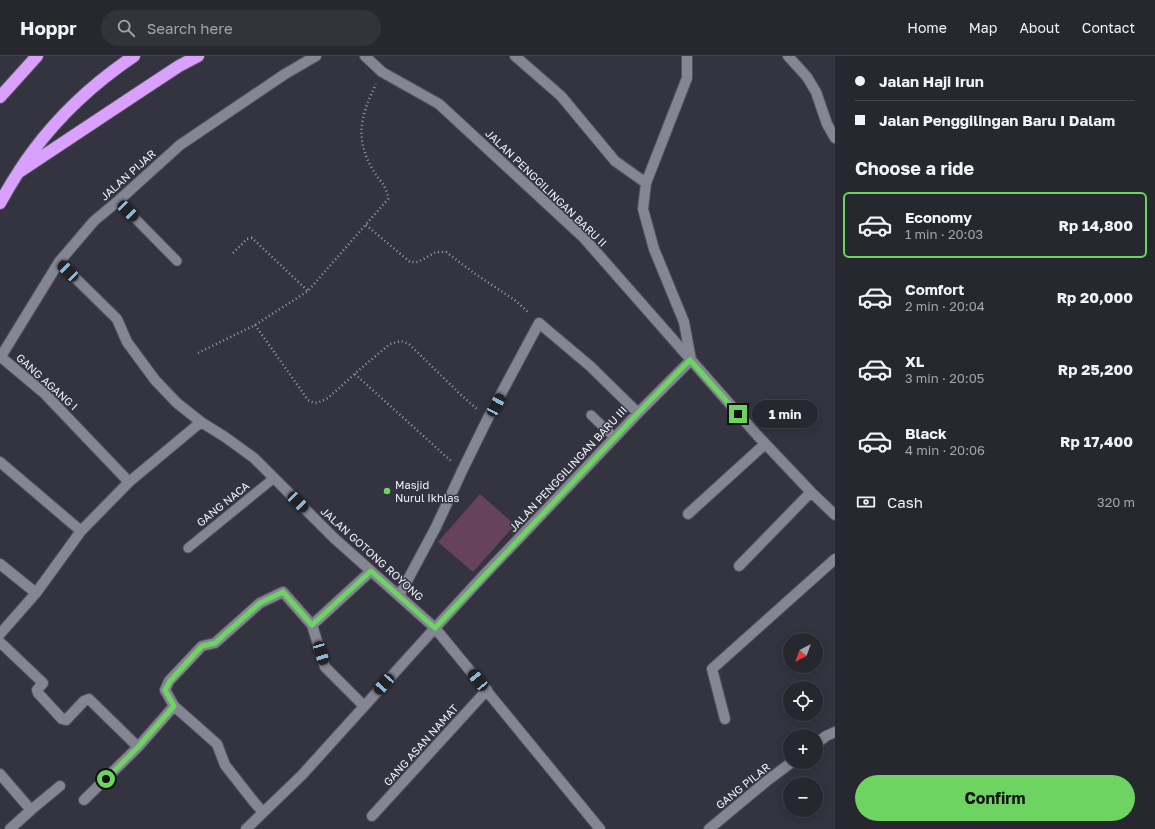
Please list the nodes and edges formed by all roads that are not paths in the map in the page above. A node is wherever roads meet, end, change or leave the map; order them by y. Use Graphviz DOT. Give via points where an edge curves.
graph roads {
  1 [pos="37,56"];
  2 [pos="134,56"];
  3 [pos="198,56"];
  4 [pos="316,56"];
  5 [pos="365,56"];
  6 [pos="515,56"];
  7 [pos="687,56"];
  8 [pos="788,56"];
  9 [pos="0,96"];
  10 [pos="835,138"];
  11 [pos="19,172"];
  12 [pos="646,183"];
  13 [pos="118,201"];
  14 [pos="0,203"];
  15 [pos="177,260"];
  16 [pos="59,262"];
  17 [pos="0,357"];
  18 [pos="690,360"];
  19 [pos="638,413"];
  20 [pos="591,415"];
  21 [pos="201,422"];
  22 [pos="615,438"];
  23 [pos="765,444"];
  24 [pos="0,462"];
  25 [pos="274,478"];
  26 [pos="129,482"];
  27 [pos="812,492"];
  28 [pos="688,514"];
  29 [pos="835,515"];
  30 [pos="81,531"];
  31 [pos="188,548"];
  32 [pos="835,559"];
  33 [pos="0,564"];
  34 [pos="739,566"];
  35 [pos="371,571"];
  36 [pos="36,593"];
  37 [pos="399,596"];
  38 [pos="312,625"];
  39 [pos="435,628"];
  40 [pos="0,634"];
  41 [pos="0,642"];
  42 [pos="487,690"];
  43 [pos="174,706"];
  44 [pos="364,706"];
  45 [pos="725,719"];
  46 [pos="835,732"];
  47 [pos="823,738"];
  48 [pos="138,747"];
  49 [pos="783,769"];
  50 [pos="0,774"];
  51 [pos="60,786"];
  52 [pos="84,800"];
  53 [pos="31,810"];
  54 [pos="263,812"];
  55 [pos="372,816"];
  56 [pos="597,828"];
  57 [pos="10,829"];
  58 [pos="246,829"];
  59 [pos="709,829"];
  1 -- 9 [label="highway"];
  2 -- 11 [label="highway" via="85,93 56,123"];
  3 -- 11 [label="highway"];
  4 -- 13 [label="street, JALAN PIJAR" via="180,144"];
  5 -- 18 [label="street, JALAN PENGGILINGAN BARU II" via="382,72 439,104 583,237"];
  6 -- 12 [label="street" via="561,96 615,161"];
  7 -- 12 [label="street" via="687,78"];
  8 -- 10 [label="street" via="807,77 816,92 827,124"];
  11 -- 14 [label="highway"];
  12 -- 18 [label="street" via="642,209 654,249 684,322"];
  13 -- 15 [label="lane"];
  13 -- 16 [label="street, JALAN PIJAR" via="94,221"];
  16 -- 17 [label="street, JALAN PIJAR"];
  16 -- 21 [label="street, JALAN GOTONG ROYONG" via="117,319 127,342 155,380 177,403"];
  17 -- 26 [label="street, GANG AGANG I" via="45,394"];
  18 -- 19 [label="street, JALAN PENGGILINGAN BARU III"];
  18 -- 23 [label="street, JALAN PENGGILINGAN BARU II"];
  19 -- 22 [label="street, JALAN PENGGILINGAN BARU III"];
  19 -- 37 [label="street" via="590,366 539,323 488,418 436,527"];
  20 -- 22 [label="lane"];
  21 -- 25 [label="street, JALAN GOTONG ROYONG" via="254,458"];
  21 -- 26 [label="street"];
  22 -- 39 [label="street, JALAN PENGGILINGAN BARU III"];
  23 -- 27 [label="street, JALAN PENGGILINGAN BARU II"];
  23 -- 28 [label="street"];
  24 -- 30 [label="street"];
  25 -- 31 [label="lane, GANG NACA"];
  25 -- 35 [label="street, JALAN GOTONG ROYONG"];
  26 -- 30 [label="street"];
  27 -- 29 [label="street, JALAN PENGGILINGAN BARU II"];
  27 -- 34 [label="street"];
  30 -- 36 [label="street"];
  32 -- 45 [label="street" via="712,669"];
  33 -- 36 [label="street"];
  35 -- 37 [label="street, JALAN GOTONG ROYONG"];
  35 -- 38 [label="street"];
  36 -- 40 [label="street"];
  37 -- 39 [label="street, JALAN GOTONG ROYONG"];
  38 -- 43 [label="street" via="283,592 260,603 215,643 202,646 170,681 165,690"];
  38 -- 44 [label="street" via="325,667"];
  39 -- 42 [label="street"];
  39 -- 44 [label="street, JALAN PENGGILINGAN BARU III"];
  41 -- 48 [label="street" via="43,683 37,690 38,693 62,719 66,720 89,699"];
  42 -- 55 [label="street, GANG ASAN NAMAT"];
  42 -- 56 [label="street"];
  43 -- 48 [label="street"];
  43 -- 54 [label="street" via="217,744 225,765"];
  44 -- 54 [label="street, JALAN PENGGILINGAN BARU III" via="302,775"];
  46 -- 47 [label="street"];
  48 -- 52 [label="street"];
  49 -- 59 [label="street, GANG PILAR"];
  50 -- 53 [label="street"];
  51 -- 53 [label="street"];
  53 -- 57 [label="street"];
  54 -- 58 [label="street, JALAN PENGGILINGAN BARU III"];
}
